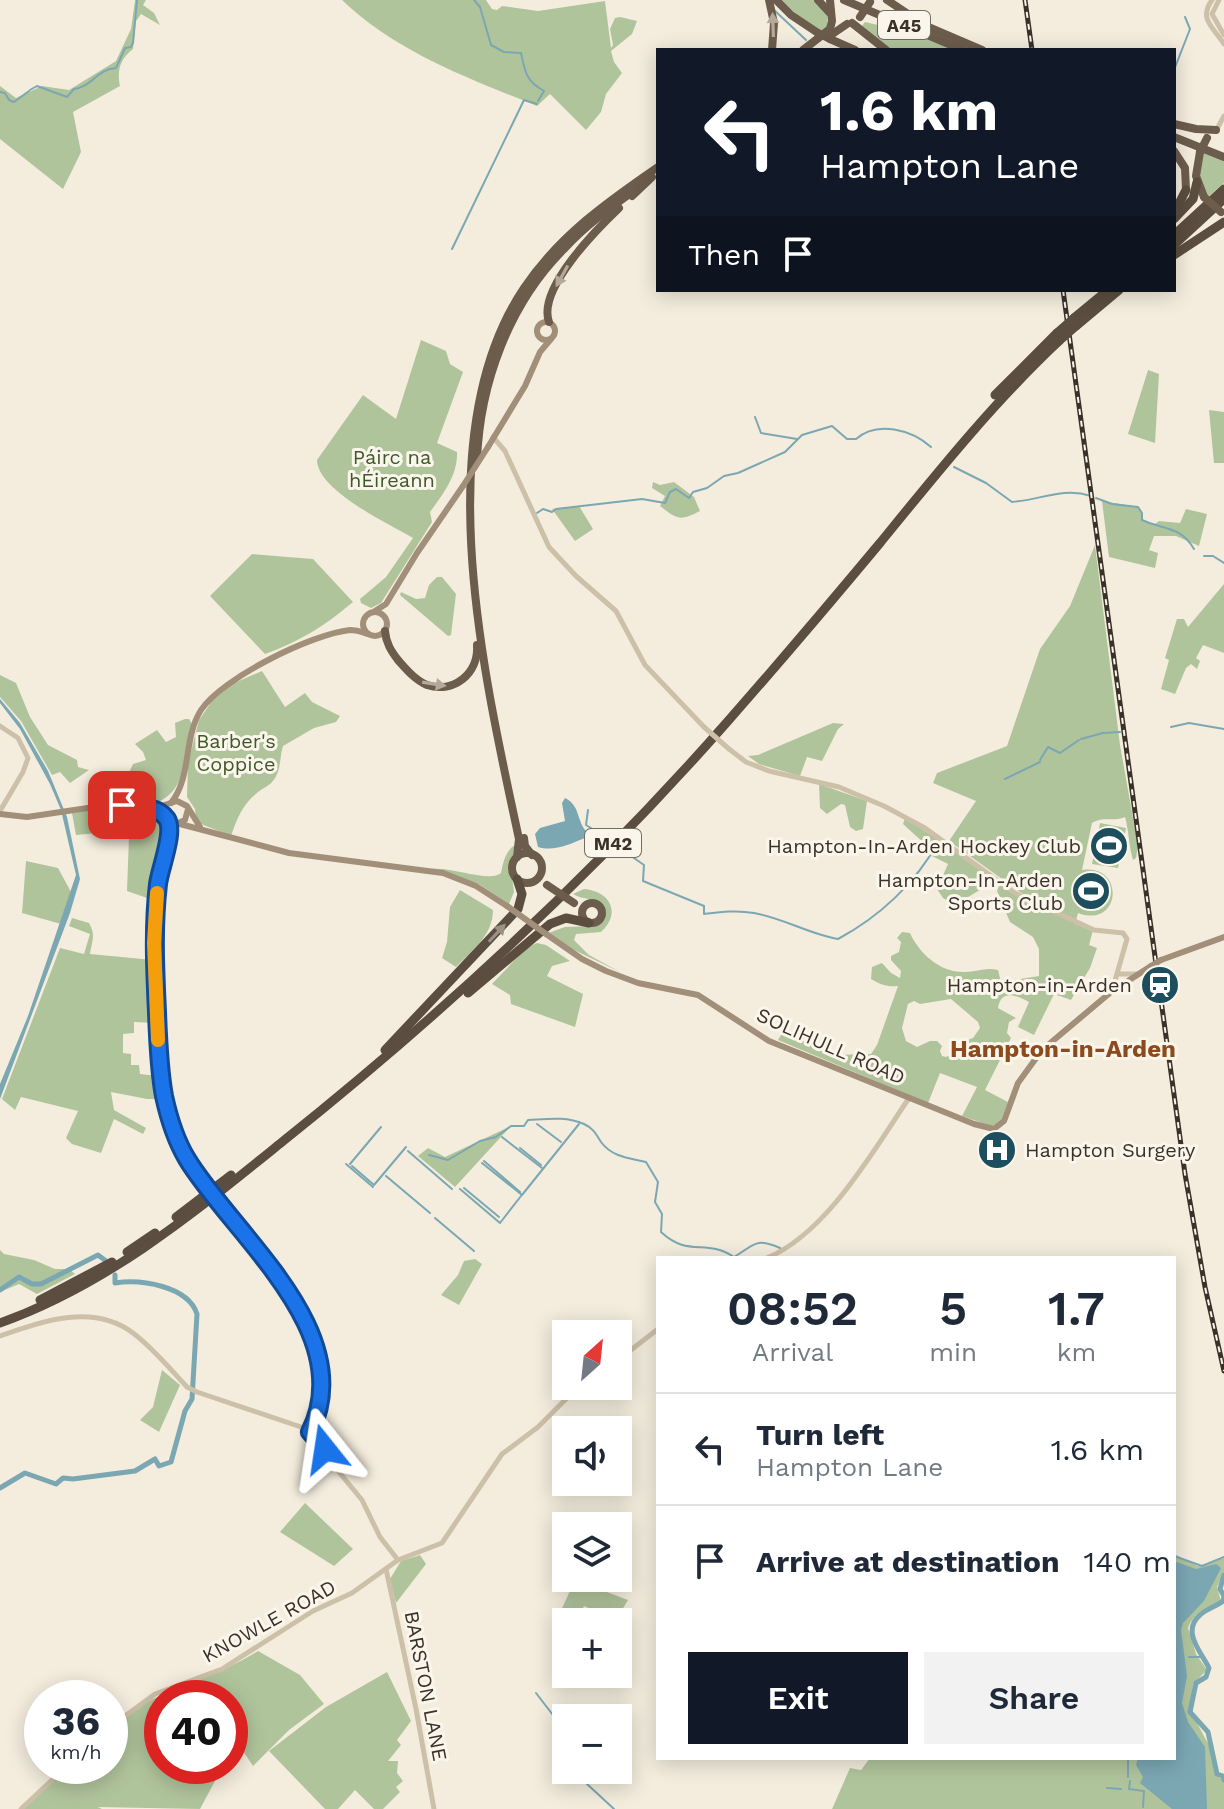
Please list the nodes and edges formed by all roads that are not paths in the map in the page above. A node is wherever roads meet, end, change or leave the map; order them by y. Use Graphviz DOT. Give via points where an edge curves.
graph roads {
  1 [pos="769,0"];
  2 [pos="776,0"];
  3 [pos="818,0"];
  4 [pos="830,0"];
  5 [pos="844,0"];
  6 [pos="857,0"];
  7 [pos="887,0"];
  8 [pos="1219,0"];
  9 [pos="871,1"];
  10 [pos="1211,7"];
  11 [pos="831,14"];
  12 [pos="1206,19"];
  13 [pos="853,21"];
  14 [pos="1224,35"];
  15 [pos="1224,44"];
  16 [pos="772,48"];
  17 [pos="806,48"];
  18 [pos="814,48"];
  19 [pos="850,48"];
  20 [pos="884,48"];
  21 [pos="958,48"];
  22 [pos="970,48"];
  23 [pos="977,48"];
  24 [pos="1224,116"];
  25 [pos="1176,124"];
  26 [pos="1219,128"];
  27 [pos="1176,135"];
  28 [pos="1176,151"];
  29 [pos="1176,152"];
  30 [pos="1224,154"];
  31 [pos="656,172"];
  32 [pos="1197,179"];
  33 [pos="1224,189"];
  34 [pos="1186,190"];
  35 [pos="1224,199"];
  36 [pos="1176,209"];
  37 [pos="1223,216"];
  38 [pos="1176,217"];
  39 [pos="1176,233"];
  40 [pos="1176,243"];
  41 [pos="1176,253"];
  42 [pos="1103,292"];
  43 [pos="1116,292"];
  44 [pos="1123,292"];
  45 [pos="1079,319"];
  46 [pos="549,322"];
  47 [pos="539,337"];
  48 [pos="1058,337"];
  49 [pos="551,339"];
  50 [pos="540,352"];
  51 [pos="493,437"];
  52 [pos="476,587"];
  53 [pos="386,604"];
  54 [pos="375,611"];
  55 [pos="385,616"];
  56 [pos="363,621"];
  57 [pos="353,630"];
  58 [pos="385,631"];
  59 [pos="368,634"];
  60 [pos="0,726"];
  61 [pos="182,782"];
  62 [pos="170,803"];
  63 [pos="147,808"];
  64 [pos="187,808"];
  65 [pos="0,813"];
  66 [pos="166,819"];
  67 [pos="180,824"];
  68 [pos="206,832"];
  69 [pos="169,836"];
  70 [pos="532,855"];
  71 [pos="517,857"];
  72 [pos="542,870"];
  73 [pos="517,879"];
  74 [pos="534,881"];
  75 [pos="548,883"];
  76 [pos="575,901"];
  77 [pos="589,903"];
  78 [pos="582,914"];
  79 [pos="589,923"];
  80 [pos="1224,937"];
  81 [pos="1118,974"];
  82 [pos="1138,974"];
  83 [pos="1111,992"];
  84 [pos="420,1028"];
  85 [pos="385,1050"];
  86 [pos="909,1098"];
  87 [pos="771,1256"];
  88 [pos="0,1317"];
  89 [pos="0,1323"];
  90 [pos="656,1331"];
  91 [pos="0,1336"];
  92 [pos="632,1349"];
  93 [pos="565,1400"];
  94 [pos="310,1432"];
  95 [pos="398,1560"];
  96 [pos="386,1569"];
  97 [pos="128,1714"];
  98 [pos="48,1784"];
  99 [pos="21,1809"];
  100 [pos="434,1809"];
  16 -- 1 [label="highway, one-way"];
  2 -- 19 [label="highway, bridge" via="797,20"];
  3 -- 11 [label="highway"];
  4 -- 11 [label="highway"];
  5 -- 21 [label="highway, A45"];
  6 -- 22 [label="highway, A45"];
  7 -- 23 [label="highway" via="926,26"];
  8 -- 10 [label="street"];
  9 -- 13 [label="highway, bridge"];
  10 -- 12 [label="street"];
  10 -- 12 [label="street"];
  10 -- 14 [label="street"];
  11 -- 13 [label="highway"];
  11 -- 17 [label="highway" via="830,29"];
  12 -- 15 [label="street"];
  13 -- 18 [label="highway"];
  13 -- 20 [label="highway"];
  24 -- 26 [label="street"];
  25 -- 26 [label="highway"];
  26 -- 32 [label="highway, bridge" via="1200,152"];
  27 -- 30 [label="highway"];
  28 -- 32 [label="highway"];
  29 -- 34 [label="highway" via="1185,168"];
  31 -- 46 [label="highway, one-way" via="576,254 548,305"];
  31 -- 52 [label="highway" via="589,216 561,242 522,291 498,335 483,377 472,444"];
  31 -- 70 [label="highway" via="578,235 537,281 503,341 480,419 476,477 484,627 501,732 525,846"];
  32 -- 37 [label="highway, bridge" via="1204,197"];
  32 -- 38 [label="highway" via="1193,199"];
  33 -- 39 [label="highway"];
  34 -- 36 [label="highway"];
  35 -- 40 [label="highway"];
  37 -- 41 [label="highway"];
  42 -- 45 [label="highway"];
  43 -- 45 [label="highway, M42"];
  44 -- 45 [label="highway"];
  45 -- 48 [label="highway, M42, bridge"];
  46 -- 47 [label="main road" via="537,327"];
  46 -- 49 [label="main road" via="555,331"];
  47 -- 49 [label="main road"];
  47 -- 50 [label="main road"];
  48 -- 84 [label="highway, M42" via="667,787"];
  48 -- 85 [label="highway, M42" via="975,416 786,646 662,784 545,903"];
  49 -- 50 [label="main road"];
  50 -- 51 [label="main road"];
  51 -- 53 [label="main road, bridge"];
  51 -- 81 [label="street, bridge" via="549,547 616,611 645,665 729,749 769,771 839,787 884,806 925,828 1015,893 1094,930 1123,933 1127,939"];
  58 -- 52 [label="highway, one-way" via="391,650 418,680 438,687 456,683 471,671 477,657"];
  52 -- 71 [label="highway" via="487,681 520,846"];
  53 -- 54 [label="main road"];
  53 -- 55 [label="main road"];
  54 -- 55 [label="main road"];
  54 -- 56 [label="main road"];
  55 -- 58 [label="main road"];
  56 -- 57 [label="main road"];
  56 -- 59 [label="main road"];
  57 -- 59 [label="main road"];
  57 -- 61 [label="main road" via="309,642 221,689 197,719"];
  58 -- 59 [label="main road"];
  60 -- 65 [label="street" via="20,740 28,758"];
  61 -- 62 [label="main road"];
  61 -- 64 [label="main road"];
  62 -- 63 [label="main road"];
  62 -- 64 [label="main road"];
  62 -- 66 [label="main road"];
  63 -- 65 [label="main road" via="104,805 23,818"];
  63 -- 66 [label="main road"];
  64 -- 67 [label="main road" via="187,818"];
  64 -- 68 [label="main road"];
  66 -- 67 [label="main road"];
  66 -- 69 [label="street"];
  67 -- 68 [label="main road, SOLIHULL ROAD"];
  67 -- 69 [label="street"];
  68 -- 86 [label="main road, SOLIHULL ROAD, bridge" via="301,855 443,873 476,886 606,971 698,995 769,1041"];
  69 -- 94 [label="street, bridge" via="158,884 154,943 161,1081 176,1138 198,1176 290,1296 310,1332 320,1362 321,1393"];
  70 -- 71 [label="highway"];
  70 -- 72 [label="highway"];
  71 -- 73 [label="highway" via="512,868"];
  72 -- 74 [label="highway"];
  72 -- 75 [label="highway"];
  73 -- 74 [label="highway"];
  85 -- 73 [label="highway, M42, one-way" via="518,909 522,897"];
  74 -- 75 [label="highway"];
  75 -- 76 [label="highway, bridge"];
  76 -- 77 [label="highway"];
  76 -- 78 [label="highway"];
  77 -- 78 [label="highway"];
  77 -- 79 [label="highway" via="599,905 602,913 597,922"];
  78 -- 79 [label="highway"];
  79 -- 84 [label="highway, M42" via="566,918 550,924"];
  80 -- 82 [label="main road, bridge" via="1164,958"];
  81 -- 82 [label="street"];
  81 -- 83 [label="street"];
  82 -- 83 [label="main road"];
  83 -- 86 [label="main road, SOLIHULL ROAD" via="1037,1056 1018,1083 1000,1126 981,1127"];
  84 -- 89 [label="highway, M42" via="146,1247 68,1294"];
  85 -- 88 [label="highway, M42" via="163,1228 93,1273"];
  86 -- 87 [label="street" via="813,1228"];
  90 -- 92 [label="street"];
  91 -- 94 [label="street" via="54,1319 106,1320 133,1333 187,1387"];
  93 -- 95 [label="street, KNOWLE ROAD" via="502,1454 442,1543"];
  94 -- 95 [label="street" via="362,1500"];
  95 -- 96 [label="street, KNOWLE ROAD"];
  96 -- 97 [label="street, KNOWLE ROAD" via="222,1669 155,1694"];
  96 -- 100 [label="street, BARSTON LANE"];
  98 -- 99 [label="street"];
}
